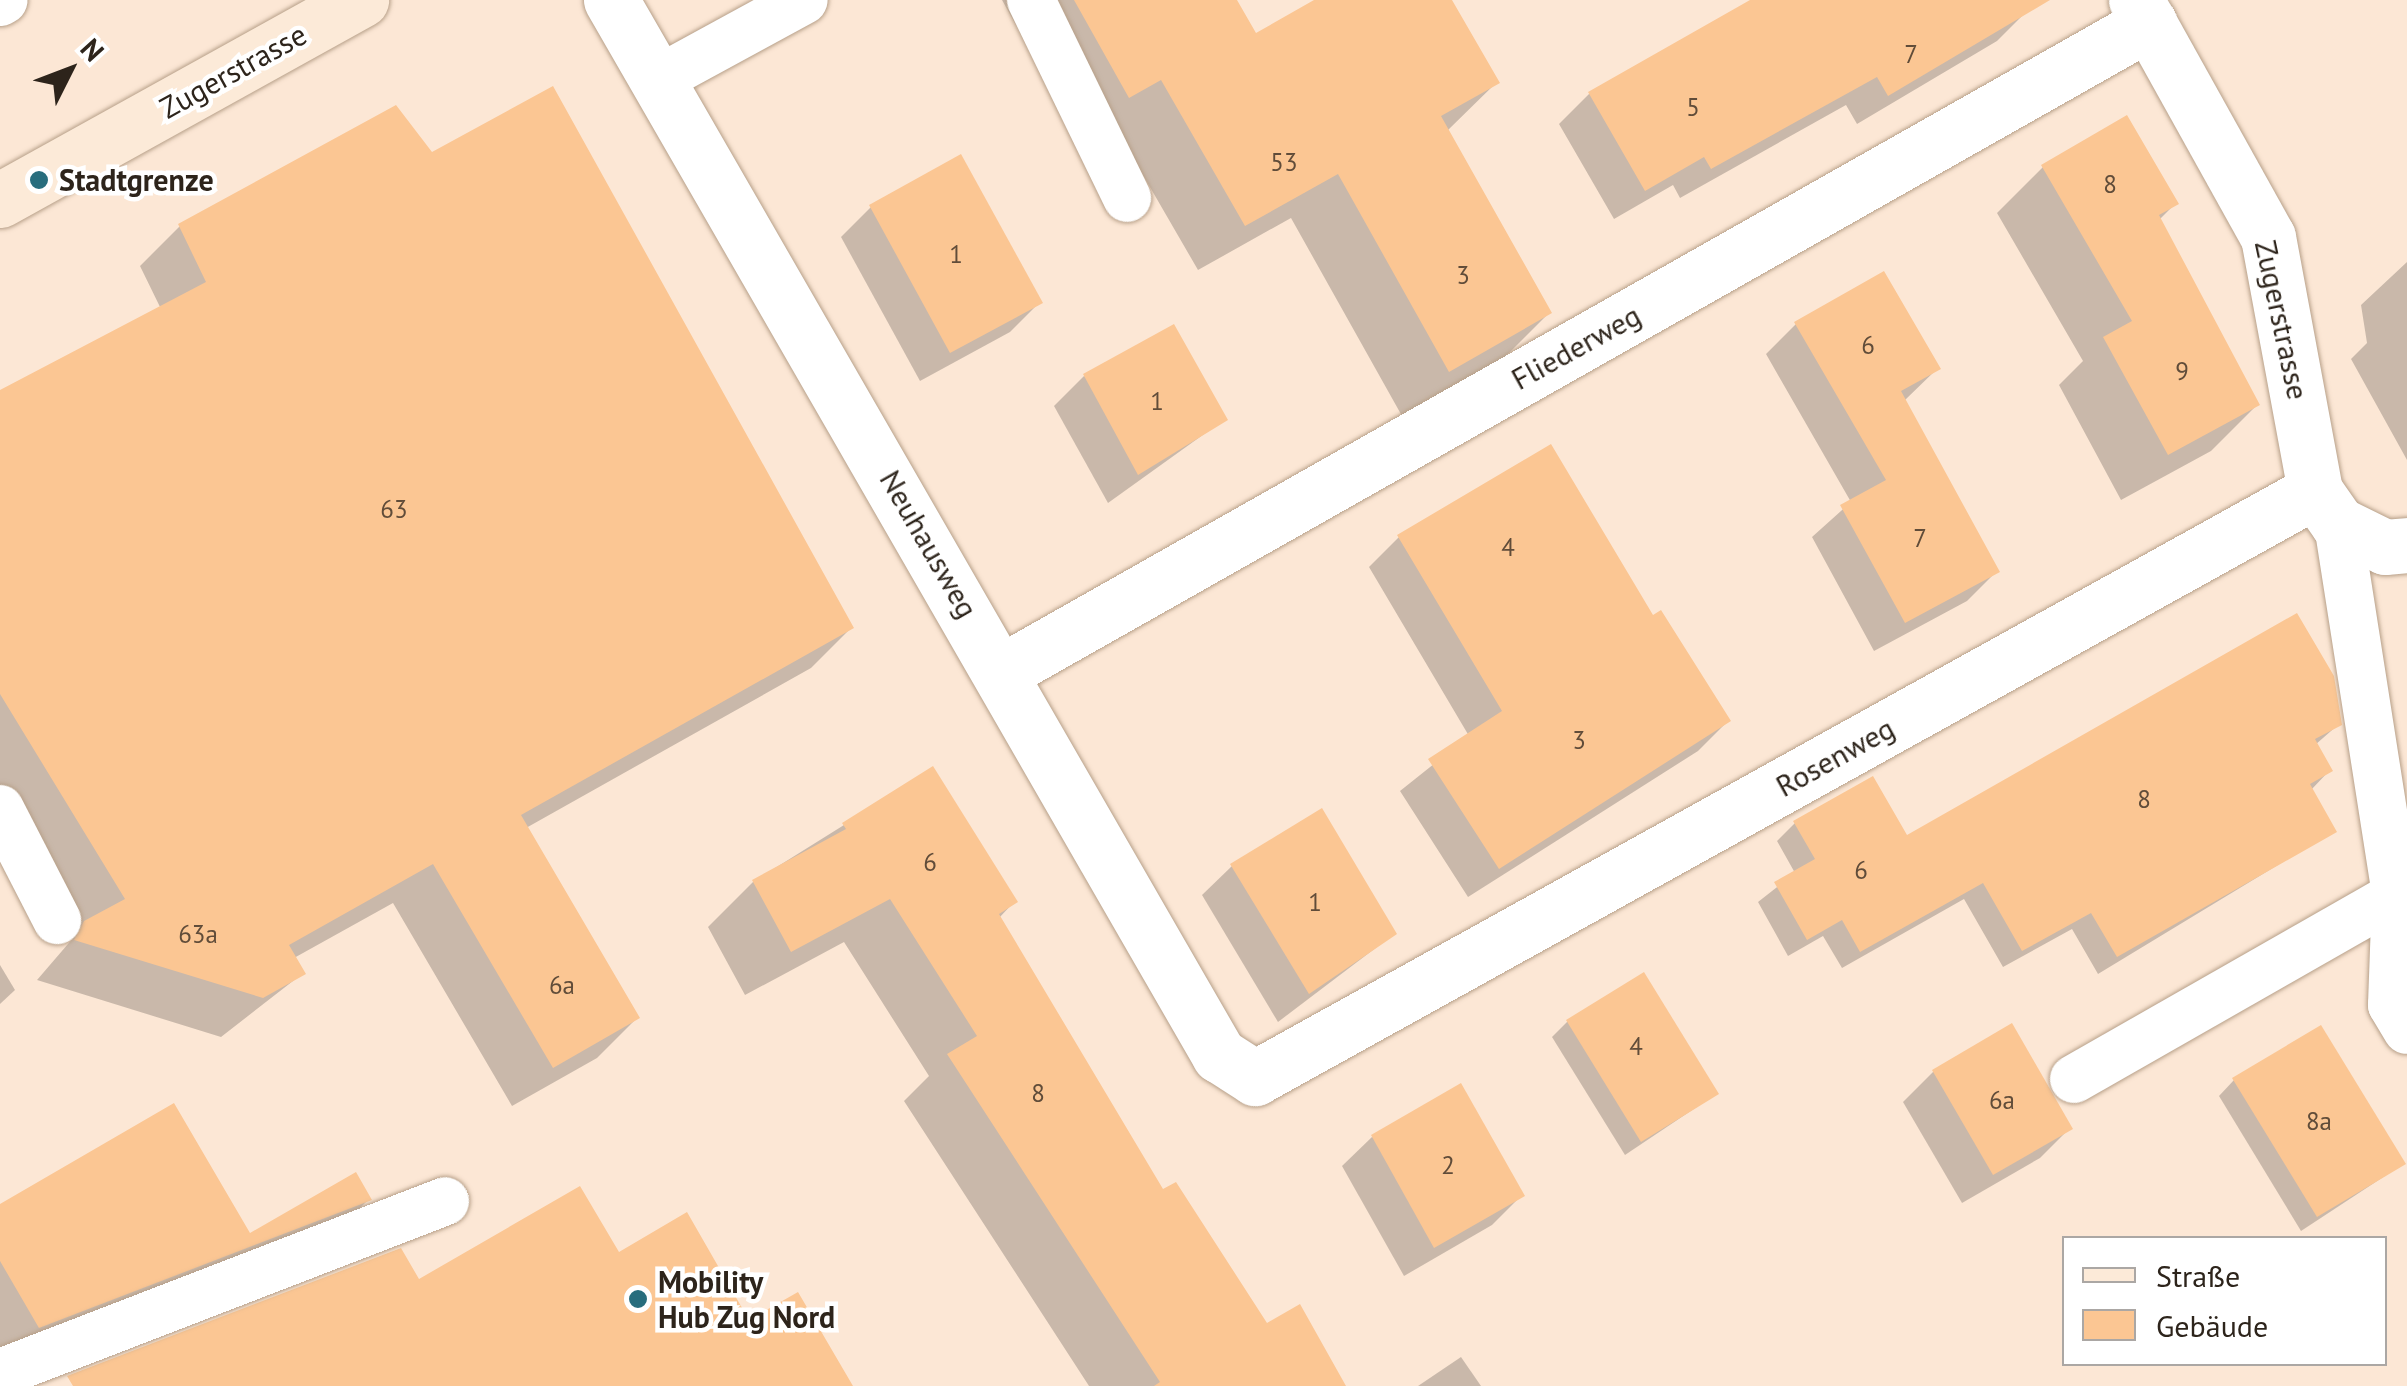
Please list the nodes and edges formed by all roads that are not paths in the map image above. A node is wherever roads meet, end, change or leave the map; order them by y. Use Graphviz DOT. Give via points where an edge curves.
graph roads {
  1 [pos="361,0"];
  2 [pos="610,0"];
  3 [pos="804,0"];
  4 [pos="1031,0"];
  5 [pos="2142,12"];
  6 [pos="657,80"];
  7 [pos="1127,198"];
  8 [pos="0,200"];
  9 [pos="2327,508"];
  10 [pos="2407,545"];
  11 [pos="1003,671"];
  12 [pos="0,809"];
  13 [pos="2396,835"];
  14 [pos="2396,895"];
  15 [pos="58,920"];
  16 [pos="2407,1030"];
  17 [pos="1255,1078"];
  18 [pos="2074,1079"];
  19 [pos="445,1201"];
  20 [pos="0,1373"];
  1 -- 8 [label="main road, Zugerstrasse"];
  2 -- 6 [label="street, Neuhausweg"];
  3 -- 6 [label="lane"];
  4 -- 7 [label="lane"];
  5 -- 9 [label="street, Zugerstrasse" via="2268,237"];
  5 -- 11 [label="street, Fliederweg"];
  6 -- 11 [label="street, Neuhausweg"];
  9 -- 10 [label="street" via="2385,547"];
  9 -- 13 [label="lane"];
  9 -- 17 [label="street, Rosenweg"];
  11 -- 17 [label="street, Neuhausweg" via="1219,1055"];
  12 -- 15 [label="lane"];
  13 -- 14 [label="lane"];
  14 -- 16 [label="lane" via="2392,1005"];
  14 -- 18 [label="lane"];
  19 -- 20 [label="lane"];
}
